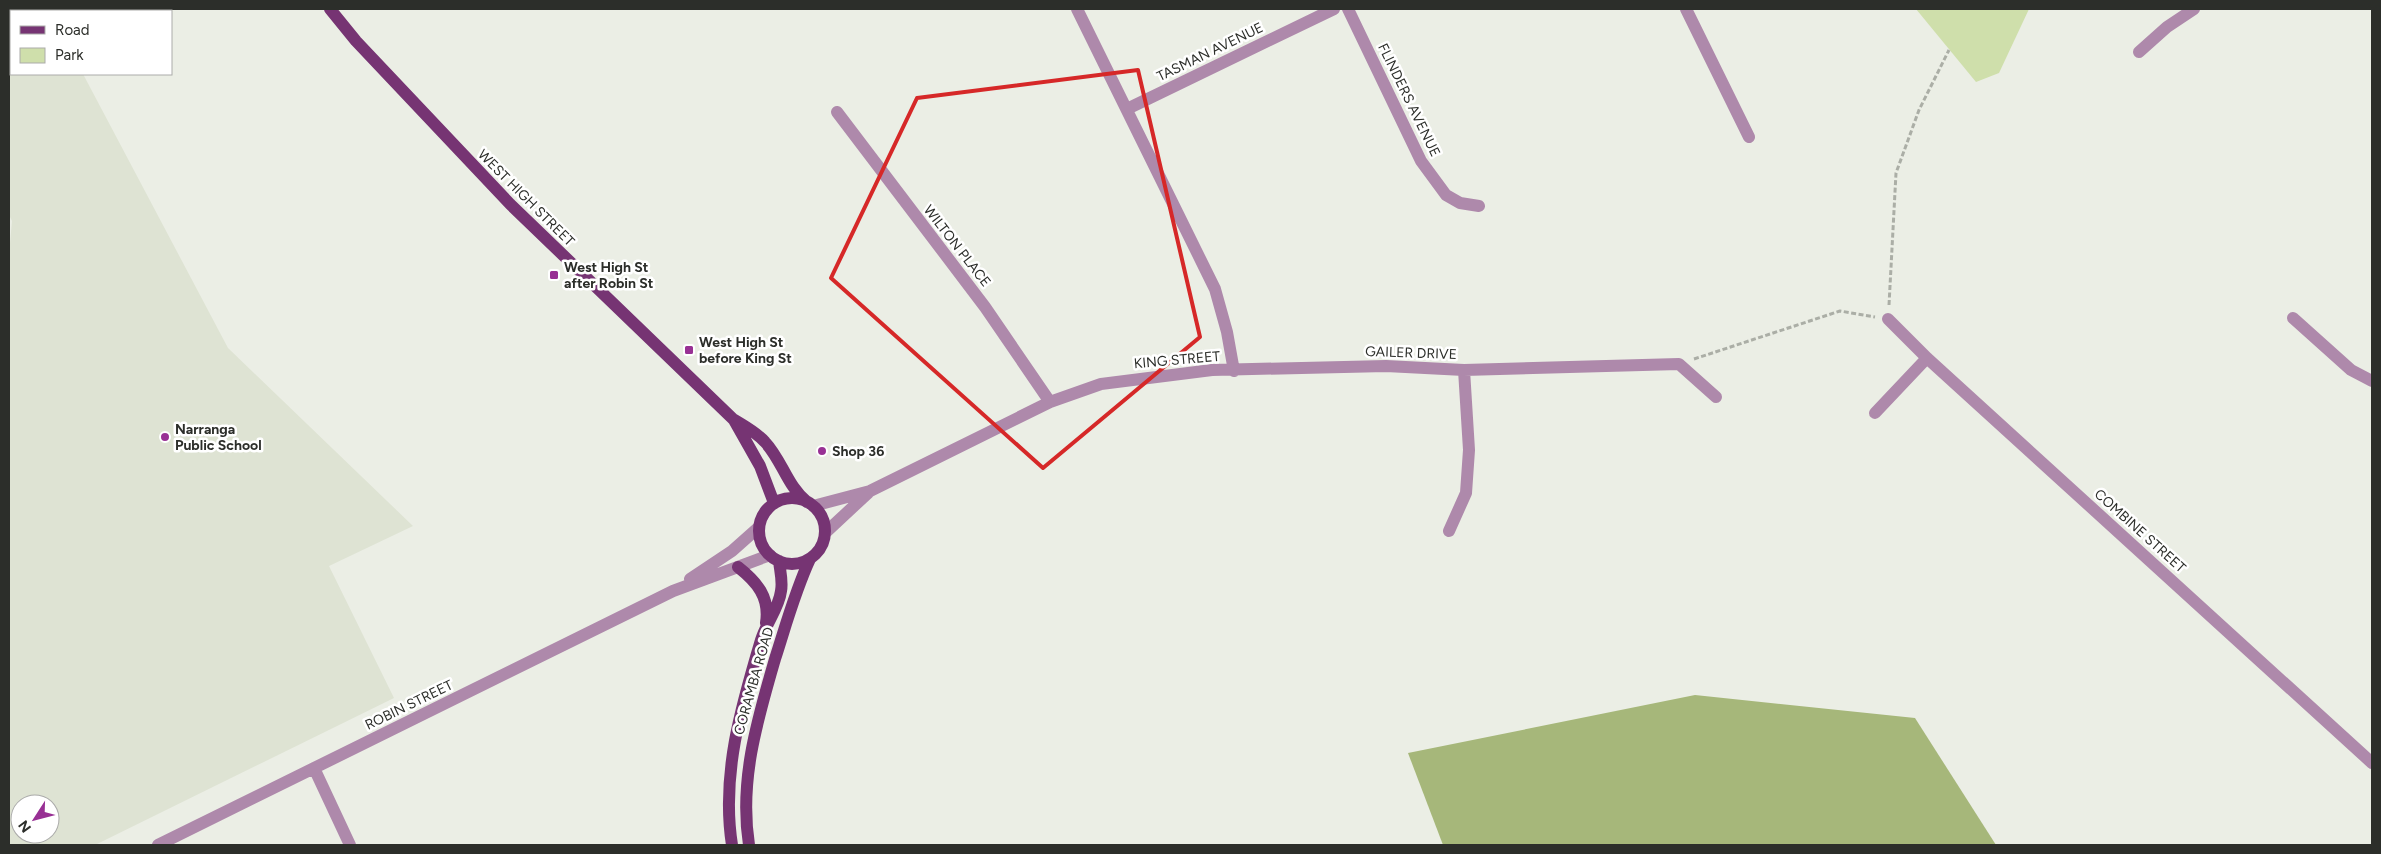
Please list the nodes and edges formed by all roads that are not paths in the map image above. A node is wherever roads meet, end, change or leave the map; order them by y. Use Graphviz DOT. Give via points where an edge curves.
graph roads {
  1 [pos="330,9"];
  2 [pos="1077,9"];
  3 [pos="1334,9"];
  4 [pos="1348,9"];
  5 [pos="1686,9"];
  6 [pos="2194,9"];
  7 [pos="2139,52"];
  8 [pos="1127,110"];
  9 [pos="837,112"];
  10 [pos="1749,137"];
  11 [pos="1479,206"];
  12 [pos="2293,318"];
  13 [pos="1888,319"];
  14 [pos="1927,358"];
  15 [pos="1464,370"];
  16 [pos="1234,371"];
  17 [pos="2372,381"];
  18 [pos="1716,397"];
  19 [pos="1050,402"];
  20 [pos="1875,414"];
  21 [pos="733,419"];
  22 [pos="870,491"];
  23 [pos="774,504"];
  24 [pos="810,504"];
  25 [pos="759,527"];
  26 [pos="1449,531"];
  27 [pos="825,533"];
  28 [pos="774,558"];
  29 [pos="810,559"];
  30 [pos="738,567"];
  31 [pos="673,590"];
  32 [pos="765,625"];
  33 [pos="2372,763"];
  34 [pos="314,768"];
  35 [pos="158,845"];
  36 [pos="350,845"];
  37 [pos="732,845"];
  38 [pos="749,845"];
  1 -- 21 [label="main road, WEST HIGH STREET" via="356,41 510,204"];
  2 -- 8 [label="street, KING STREET"];
  3 -- 8 [label="street, TASMAN AVENUE"];
  4 -- 11 [label="street, FLINDERS AVENUE" via="1421,161 1446,195 1460,204"];
  5 -- 10 [label="street"];
  6 -- 7 [label="street"];
  8 -- 16 [label="street, KING STREET" via="1215,289"];
  9 -- 19 [label="street, WILTON PLACE" via="985,307"];
  12 -- 17 [label="street" via="2352,370"];
  13 -- 14 [label="street, COMBINE STREET"];
  14 -- 20 [label="street"];
  14 -- 33 [label="street, COMBINE STREET"];
  15 -- 16 [label="street, GAILER DRIVE" via="1386,366"];
  15 -- 18 [label="street, GAILER DRIVE" via="1679,364"];
  15 -- 26 [label="street" via="1469,450 1466,493"];
  16 -- 19 [label="street, KING STREET" via="1212,370 1101,384"];
  19 -- 22 [label="street, KING STREET"];
  21 -- 23 [label="main road, WEST HIGH STREET" via="760,466"];
  21 -- 24 [label="main road, WEST HIGH STREET" via="765,442 798,494"];
  22 -- 24 [label="street, KING STREET"];
  22 -- 27 [label="street, KING STREET"];
  23 -- 24 [label="main road" via="790,498"];
  23 -- 25 [label="main road"];
  24 -- 27 [label="main road" via="824,523"];
  25 -- 28 [label="main road" via="764,547"];
  25 -- 31 [label="street, ROBIN STREET" via="732,551"];
  27 -- 29 [label="main road" via="821,548"];
  28 -- 29 [label="main road" via="790,564"];
  28 -- 30 [label="street, ROBIN STREET"];
  28 -- 32 [label="main road, CORAMBA ROAD" via="781,592 779,602"];
  29 -- 38 [label="main road, CORAMBA ROAD" via="798,584 755,728 745,798"];
  30 -- 31 [label="street, ROBIN STREET"];
  30 -- 32 [label="main road" via="752,578 765,598"];
  31 -- 34 [label="street, ROBIN STREET"];
  32 -- 37 [label="main road, CORAMBA ROAD" via="731,755 729,806"];
  34 -- 35 [label="street, ROBIN STREET"];
  34 -- 36 [label="street"];
}
